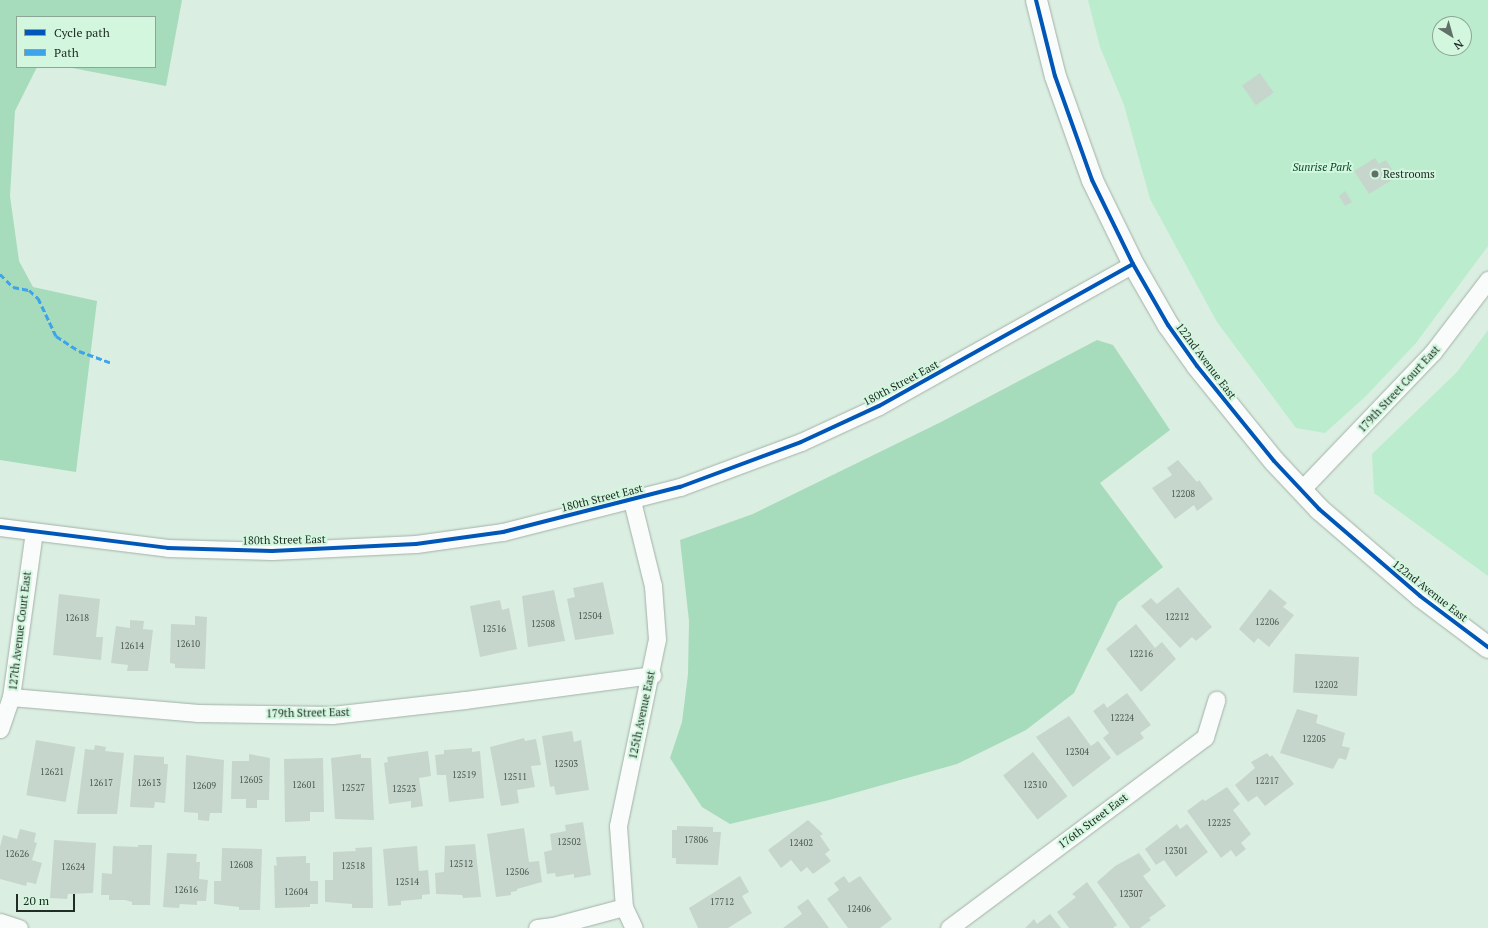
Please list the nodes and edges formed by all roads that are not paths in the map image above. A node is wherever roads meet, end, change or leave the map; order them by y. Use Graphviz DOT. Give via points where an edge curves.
graph roads {
  1 [pos="1036,0"];
  2 [pos="1133,264"];
  3 [pos="1488,280"];
  4 [pos="1302,490"];
  5 [pos="632,501"];
  6 [pos="0,527"];
  7 [pos="34,532"];
  8 [pos="1488,647"];
  9 [pos="652,675"];
  10 [pos="12,697"];
  11 [pos="1216,700"];
  12 [pos="0,729"];
  13 [pos="624,907"];
  14 [pos="0,922"];
  15 [pos="19,928"];
  16 [pos="537,928"];
  17 [pos="634,928"];
  18 [pos="949,928"];
  1 -- 2 [label="street, 122nd Avenue East" via="1055,76 1092,180"];
  2 -- 4 [label="street, 122nd Avenue East" via="1168,325 1197,366 1274,461"];
  2 -- 5 [label="street, 180th Street East" via="879,406 801,442 714,476"];
  3 -- 4 [label="street, 179th Street Court East" via="1433,352"];
  4 -- 8 [label="street, 122nd Avenue East" via="1355,542 1420,596"];
  5 -- 7 [label="street, 180th Street East" via="503,532 416,544 356,548 272,551 168,548"];
  5 -- 9 [label="street, 125th Avenue East" via="653,586 657,639"];
  6 -- 7 [label="street, 180th Street East"];
  7 -- 10 [label="street, 127th Avenue Court East"];
  9 -- 10 [label="street, 179th Street East" via="332,715 198,713"];
  9 -- 13 [label="street, 125th Avenue East" via="618,826"];
  10 -- 12 [label="street, 127th Avenue Court East"];
  11 -- 18 [label="street, 176th Street East" via="1206,738"];
  13 -- 16 [label="street" via="554,926"];
  13 -- 17 [label="street, 125th Avenue East"];
  14 -- 15 [label="street"];
}
